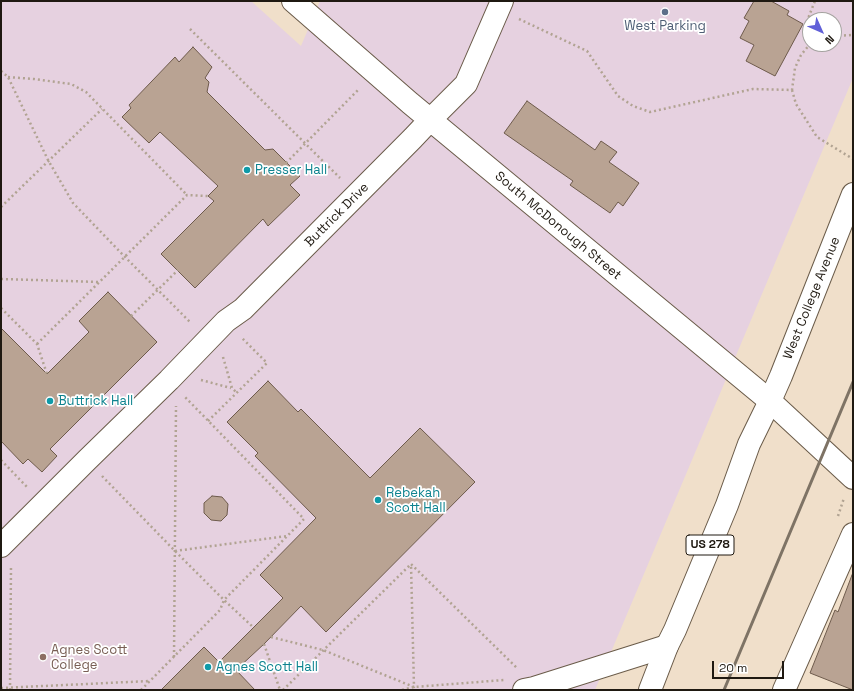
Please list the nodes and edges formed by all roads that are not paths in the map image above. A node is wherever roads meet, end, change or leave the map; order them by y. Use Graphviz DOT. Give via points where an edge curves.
graph roads {
  1 [pos="293,1"];
  2 [pos="500,5"];
  3 [pos="430,120"];
  4 [pos="853,194"];
  5 [pos="770,401"];
  6 [pos="853,478"];
  7 [pos="853,534"];
  8 [pos="6,541"];
  9 [pos="667,646"];
  10 [pos="523,681"];
  11 [pos="650,690"];
  12 [pos="784,690"];
  1 -- 3 [label="street, South McDonough Street"];
  2 -- 3 [label="street, Buttrick Drive" via="466,84"];
  3 -- 5 [label="street, South McDonough Street"];
  3 -- 8 [label="street, Buttrick Drive" via="228,321 174,380 87,460"];
  4 -- 5 [label="street, West College Avenue / US 278"];
  5 -- 6 [label="street, South McDonough Street"];
  5 -- 9 [label="street, US 278" via="749,444 727,505"];
  7 -- 12 [label="street"];
  9 -- 10 [label="street" via="534,688"];
  9 -- 11 [label="street, US 278"];
}
